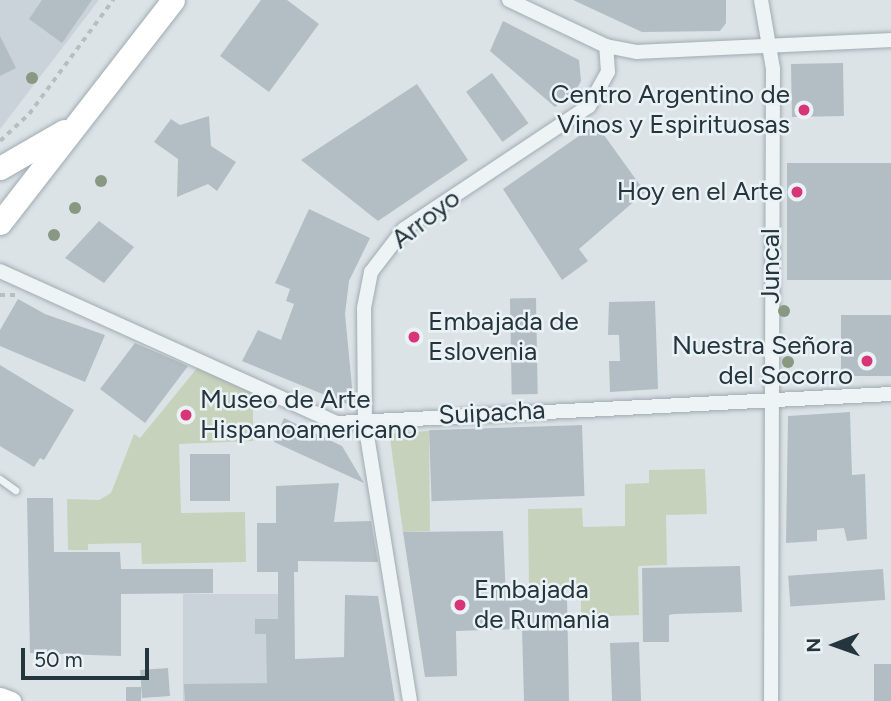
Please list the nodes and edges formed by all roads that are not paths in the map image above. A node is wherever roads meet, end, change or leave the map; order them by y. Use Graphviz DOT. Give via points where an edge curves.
graph roads {
  1 [pos="173,0"];
  2 [pos="509,0"];
  3 [pos="761,0"];
  4 [pos="891,40"];
  5 [pos="606,46"];
  6 [pos="768,47"];
  7 [pos="73,126"];
  8 [pos="0,168"];
  9 [pos="0,223"];
  10 [pos="0,271"];
  11 [pos="891,394"];
  12 [pos="770,398"];
  13 [pos="365,424"];
  14 [pos="0,479"];
  15 [pos="15,490"];
  16 [pos="0,697"];
  17 [pos="11,701"];
  18 [pos="410,701"];
  19 [pos="771,701"];
  1 -- 7 [label="main road"];
  2 -- 5 [label="street"];
  3 -- 6 [label="street, Juncal"];
  4 -- 6 [label="street"];
  5 -- 6 [label="street" via="637,52"];
  5 -- 13 [label="street, Arroyo" via="608,72 589,107 404,229 371,272 364,308"];
  6 -- 12 [label="street, Juncal" via="773,69"];
  7 -- 8 [label="main road"];
  7 -- 9 [label="main road"];
  10 -- 13 [label="street, Suipacha" via="337,423"];
  11 -- 12 [label="street, Suipacha"];
  12 -- 13 [label="street, Suipacha" via="397,418"];
  12 -- 19 [label="street, Juncal"];
  13 -- 18 [label="street, Arroyo"];
  14 -- 15 [label="lane"];
  16 -- 17 [label="street"];
}
